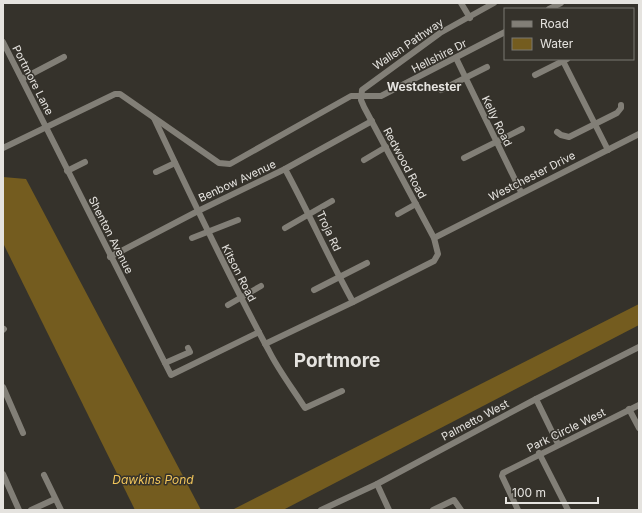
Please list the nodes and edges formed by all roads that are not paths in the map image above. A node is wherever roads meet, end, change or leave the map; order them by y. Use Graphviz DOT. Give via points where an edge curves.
graph roads {
  1 [pos="461,3"];
  2 [pos="494,3"];
  3 [pos="561,3"];
  4 [pos="551,8"];
  5 [pos="470,18"];
  6 [pos="504,33"];
  7 [pos="3,42"];
  8 [pos="64,57"];
  9 [pos="456,58"];
  10 [pos="564,60"];
  11 [pos="487,67"];
  12 [pos="535,75"];
  13 [pos="465,77"];
  14 [pos="22,79"];
  15 [pos="442,90"];
  16 [pos="361,96"];
  17 [pos="621,104"];
  18 [pos="154,117"];
  19 [pos="372,121"];
  20 [pos="595,124"];
  21 [pos="46,126"];
  22 [pos="522,129"];
  23 [pos="557,132"];
  24 [pos="639,134"];
  25 [pos="497,142"];
  26 [pos="386,147"];
  27 [pos="3,148"];
  28 [pos="608,150"];
  29 [pos="464,158"];
  30 [pos="364,160"];
  31 [pos="85,162"];
  32 [pos="175,163"];
  33 [pos="285,169"];
  34 [pos="67,171"];
  35 [pos="156,172"];
  36 [pos="521,192"];
  37 [pos="332,201"];
  38 [pos="416,204"];
  39 [pos="198,211"];
  40 [pos="310,214"];
  41 [pos="398,214"];
  42 [pos="238,220"];
  43 [pos="285,228"];
  44 [pos="207,232"];
  45 [pos="192,238"];
  46 [pos="434,238"];
  47 [pos="110,257"];
  48 [pos="367,263"];
  49 [pos="339,276"];
  50 [pos="261,286"];
  51 [pos="314,290"];
  52 [pos="241,298"];
  53 [pos="353,302"];
  54 [pos="228,305"];
  55 [pos="259,332"];
  56 [pos="265,344"];
  57 [pos="639,347"];
  58 [pos="188,348"];
  59 [pos="166,363"];
  60 [pos="3,387"];
  61 [pos="342,391"];
  62 [pos="536,399"];
  63 [pos="10,404"];
  64 [pos="639,405"];
  65 [pos="3,407"];
  66 [pos="630,409"];
  67 [pos="639,428"];
  68 [pos="23,433"];
  69 [pos="558,444"];
  70 [pos="539,453"];
  71 [pos="3,474"];
  72 [pos="44,475"];
  73 [pos="376,484"];
  74 [pos="55,499"];
  75 [pos="19,510"];
  76 [pos="31,510"];
  77 [pos="60,510"];
  78 [pos="321,510"];
  79 [pos="389,510"];
  80 [pos="433,510"];
  81 [pos="461,510"];
  82 [pos="518,510"];
  83 [pos="568,510"];
  1 -- 5 [label="street"];
  2 -- 5 [label="street, Wallen Pathway"];
  3 -- 4 [label="street"];
  5 -- 16 [label="street, Wallen Pathway" via="440,33 377,78 365,87"];
  6 -- 9 [label="street, Hellshire Dr"];
  7 -- 14 [label="street, Portmore Lane"];
  8 -- 14 [label="street"];
  9 -- 13 [label="street, Kelly Road"];
  9 -- 16 [label="street, Hellshire Dr" via="381,96"];
  10 -- 12 [label="street"];
  10 -- 20 [label="street"];
  11 -- 13 [label="street"];
  13 -- 15 [label="street"];
  13 -- 25 [label="street, Kelly Road"];
  14 -- 21 [label="street, Portmore Lane"];
  16 -- 18 [label="street" via="351,96 343,100 230,164 219,163"];
  16 -- 19 [label="street, Redwood Road"];
  17 -- 20 [label="street" via="622,108 617,113"];
  18 -- 21 [label="street" via="120,94 114,94"];
  18 -- 32 [label="street, Kitson Road"];
  19 -- 26 [label="street, Redwood Road"];
  19 -- 33 [label="street, Benbow Avenue"];
  20 -- 23 [label="street" via="569,137"];
  20 -- 28 [label="street"];
  21 -- 27 [label="street"];
  21 -- 34 [label="street, Shenton Avenue"];
  22 -- 25 [label="street"];
  24 -- 28 [label="street, Westchester Drive"];
  25 -- 29 [label="street"];
  25 -- 36 [label="street, Kelly Road"];
  26 -- 30 [label="street"];
  26 -- 38 [label="street, Redwood Road"];
  28 -- 36 [label="street, Westchester Drive"];
  31 -- 34 [label="street"];
  32 -- 35 [label="street"];
  32 -- 39 [label="street, Kitson Road"];
  33 -- 39 [label="street, Benbow Avenue"];
  33 -- 40 [label="street, Troja Rd"];
  34 -- 47 [label="street, Shenton Avenue"];
  36 -- 46 [label="street, Westchester Drive"];
  37 -- 40 [label="street"];
  38 -- 41 [label="street"];
  38 -- 46 [label="street, Redwood Road"];
  39 -- 44 [label="street, Kitson Road"];
  39 -- 47 [label="street, Benbow Avenue"];
  40 -- 43 [label="street"];
  40 -- 49 [label="street, Troja Rd"];
  42 -- 44 [label="street"];
  44 -- 45 [label="street"];
  44 -- 52 [label="street, Kitson Road"];
  46 -- 53 [label="street" via="438,254 434,261"];
  47 -- 59 [label="street, Shenton Avenue"];
  48 -- 49 [label="street"];
  49 -- 51 [label="street"];
  49 -- 53 [label="street, Troja Rd"];
  50 -- 52 [label="street"];
  52 -- 54 [label="street"];
  52 -- 55 [label="street, Kitson Road"];
  53 -- 56 [label="street"];
  55 -- 56 [label="street, Kitson Road"];
  55 -- 59 [label="street, Shenton Avenue" via="171,375"];
  56 -- 61 [label="street, Kitson Road" via="305,408"];
  57 -- 62 [label="street, Palmetto West"];
  58 -- 59 [label="street" via="190,352"];
  60 -- 63 [label="street"];
  62 -- 69 [label="street"];
  62 -- 73 [label="street, Palmetto West"];
  63 -- 65 [label="street"];
  63 -- 68 [label="street"];
  64 -- 66 [label="street, Park Circle West"];
  66 -- 67 [label="street"];
  66 -- 69 [label="street, Park Circle West"];
  69 -- 70 [label="street, Park Circle West"];
  70 -- 82 [label="street, Park Circle West" via="502,474"];
  70 -- 83 [label="street"];
  71 -- 75 [label="street"];
  72 -- 74 [label="street"];
  73 -- 78 [label="street, Palmetto West"];
  73 -- 79 [label="street"];
  74 -- 76 [label="street"];
  74 -- 77 [label="street"];
  80 -- 81 [label="street" via="454,500"];
}
